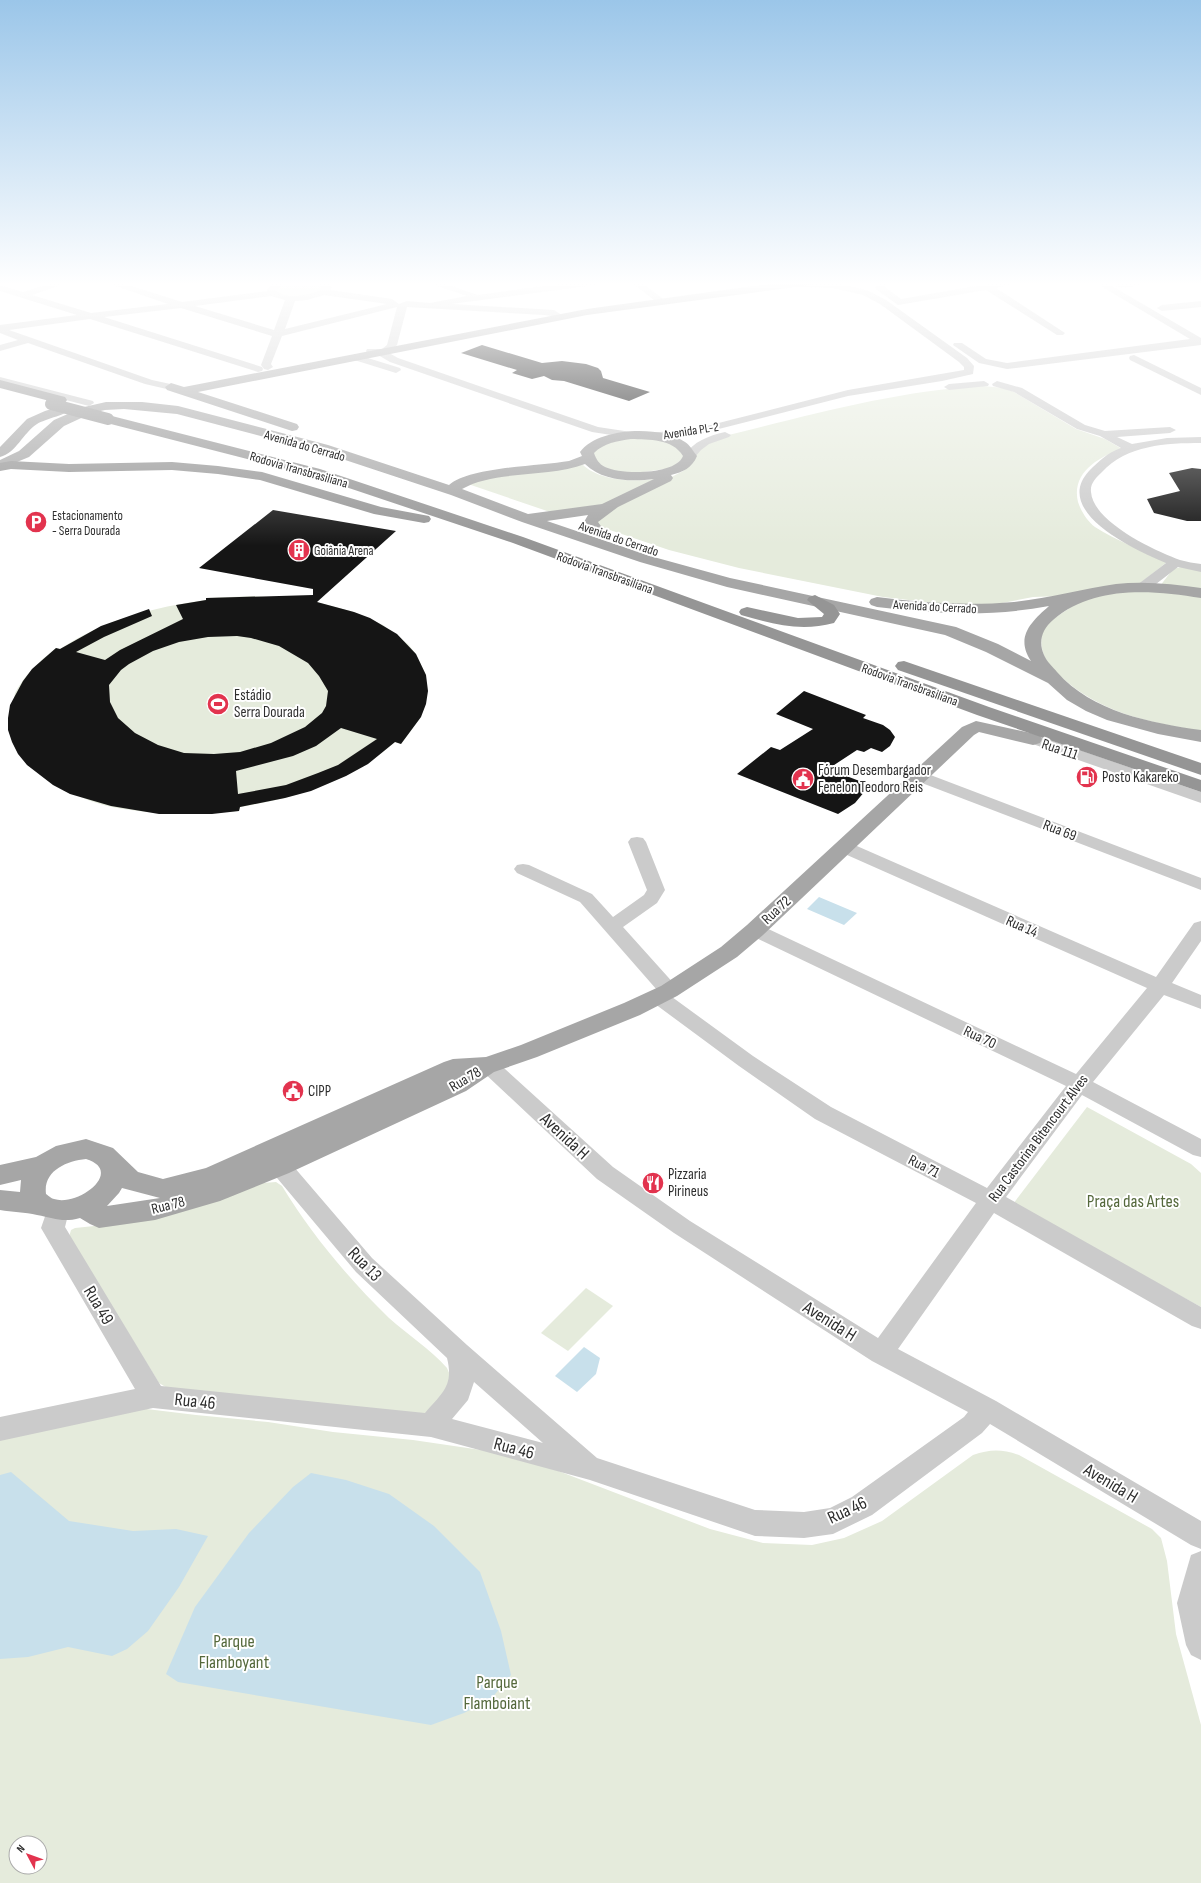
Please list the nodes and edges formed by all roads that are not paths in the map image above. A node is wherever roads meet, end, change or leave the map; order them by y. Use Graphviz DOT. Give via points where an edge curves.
graph roads {
  1 [pos="110,370"];
  2 [pos="253,370"];
  3 [pos="283,370"];
  4 [pos="397,370"];
  5 [pos="408,370"];
  6 [pos="415,370"];
  7 [pos="419,370"];
  8 [pos="978,370"];
  9 [pos="1023,370"];
  10 [pos="1157,370"];
  11 [pos="422,371"];
  12 [pos="402,372"];
  13 [pos="969,372"];
  14 [pos="1030,374"];
  15 [pos="0,380"];
  16 [pos="224,383"];
  17 [pos="0,384"];
  18 [pos="984,384"];
  19 [pos="160,388"];
  20 [pos="0,391"];
  21 [pos="183,391"];
  22 [pos="1201,392"];
  23 [pos="210,400"];
  24 [pos="56,402"];
  25 [pos="89,403"];
  26 [pos="856,403"];
  27 [pos="833,408"];
  28 [pos="178,410"];
  29 [pos="110,413"];
  30 [pos="251,413"];
  31 [pos="528,415"];
  32 [pos="559,417"];
  33 [pos="224,423"];
  34 [pos="1186,429"];
  35 [pos="1104,434"];
  36 [pos="631,436"];
  37 [pos="648,436"];
  38 [pos="1201,440"];
  39 [pos="602,441"];
  40 [pos="1132,449"];
  41 [pos="690,456"];
  42 [pos="587,459"];
  43 [pos="2,461"];
  44 [pos="677,470"];
  45 [pos="436,475"];
  46 [pos="488,476"];
  47 [pos="458,488"];
  48 [pos="606,508"];
  49 [pos="555,516"];
  50 [pos="527,519"];
  51 [pos="596,530"];
  52 [pos="547,551"];
  53 [pos="1176,563"];
  54 [pos="1201,568"];
  55 [pos="1142,588"];
  56 [pos="1201,593"];
  57 [pos="1083,596"];
  58 [pos="815,600"];
  59 [pos="747,612"];
  60 [pos="1052,679"];
  61 [pos="1013,722"];
  62 [pos="1201,736"];
  63 [pos="1033,739"];
  64 [pos="1201,769"];
  65 [pos="920,776"];
  66 [pos="1201,786"];
  67 [pos="1172,788"];
  68 [pos="1201,792"];
  69 [pos="1201,798"];
  70 [pos="637,842"];
  71 [pos="844,847"];
  72 [pos="523,869"];
  73 [pos="1201,884"];
  74 [pos="612,926"];
  75 [pos="1201,927"];
  76 [pos="756,930"];
  77 [pos="1160,986"];
  78 [pos="663,994"];
  79 [pos="1201,1002"];
  80 [pos="488,1065"];
  81 [pos="1079,1084"];
  82 [pos="1201,1149"];
  83 [pos="113,1163"];
  84 [pos="44,1165"];
  85 [pos="280,1166"];
  86 [pos="0,1175"];
  87 [pos="0,1200"];
  88 [pos="990,1200"];
  89 [pos="85,1207"];
  90 [pos="49,1208"];
  91 [pos="1201,1319"];
  92 [pos="458,1352"];
  93 [pos="881,1353"];
  94 [pos="153,1397"];
  95 [pos="987,1409"];
  96 [pos="431,1425"];
  97 [pos="0,1429"];
  98 [pos="590,1468"];
  99 [pos="1201,1536"];
  100 [pos="1201,1565"];
  101 [pos="1201,1645"];
  1 -- 19 [label="street"];
  2 -- 19 [label="main road"];
  3 -- 16 [label="main road"];
  4 -- 12 [label="street"];
  5 -- 12 [label="street"];
  6 -- 11 [label="street"];
  7 -- 11 [label="street"];
  8 -- 13 [label="street, Avenida PL-2"];
  9 -- 14 [label="street"];
  10 -- 22 [label="street"];
  11 -- 32 [label="street"];
  12 -- 31 [label="street"];
  13 -- 18 [label="street" via="964,378"];
  13 -- 37 [label="street, Avenida PL-2" via="848,393 695,432"];
  15 -- 25 [label="street"];
  16 -- 21 [label="main road"];
  16 -- 23 [label="main road" via="211,392"];
  17 -- 24 [label="highway, Rodovia Transbrasiliana"];
  18 -- 26 [label="street" via="938,388"];
  18 -- 35 [label="street" via="1020,385 1081,427"];
  19 -- 21 [label="main road"];
  19 -- 25 [label="main road"];
  19 -- 28 [label="main road, Avenida do Cerrado"];
  19 -- 29 [label="main road"];
  20 -- 24 [label="highway, Rodovia Transbrasiliana"];
  21 -- 23 [label="main road, Avenida do Cerrado"];
  23 -- 30 [label="main road, Avenida do Cerrado"];
  24 -- 29 [label="highway, Rodovia Transbrasiliana, bridge"];
  25 -- 43 [label="main road" via="55,411 35,421 23,430 15,446"];
  27 -- 41 [label="street, Avenida PL-2" via="720,436 703,443"];
  28 -- 29 [label="main road" via="126,404"];
  28 -- 33 [label="main road, Avenida do Cerrado"];
  29 -- 43 [label="main road" via="88,410 59,423 24,454"];
  29 -- 52 [label="highway, Rodovia Transbrasiliana" via="315,472"];
  29 -- 59 [label="highway, Rodovia Transbrasiliana" via="332,468"];
  30 -- 33 [label="main road" via="254,418 249,420"];
  30 -- 45 [label="main road, Avenida do Cerrado"];
  31 -- 32 [label="street"];
  31 -- 39 [label="street"];
  32 -- 36 [label="street" via="596,430"];
  33 -- 47 [label="main road, Avenida do Cerrado" via="322,448"];
  34 -- 35 [label="street"];
  35 -- 40 [label="street"];
  36 -- 37 [label="main road"];
  36 -- 39 [label="main road"];
  37 -- 41 [label="main road" via="678,443 687,449"];
  38 -- 40 [label="street" via="1162,442"];
  39 -- 42 [label="main road" via="592,446 587,452"];
  40 -- 53 [label="street" via="1110,456 1087,480 1085,495 1091,511 1108,526 1138,545"];
  41 -- 44 [label="main road" via="687,464"];
  42 -- 44 [label="main road" via="599,469 623,476 652,476"];
  42 -- 46 [label="main road" via="570,465"];
  43 -- 52 [label="highway" via="69,468 172,466 262,476 386,513 442,522"];
  44 -- 48 [label="main road" via="666,479"];
  45 -- 46 [label="main road"];
  45 -- 47 [label="main road, Avenida do Cerrado"];
  46 -- 47 [label="main road"];
  47 -- 49 [label="main road, Avenida do Cerrado"];
  47 -- 50 [label="main road, Avenida do Cerrado"];
  48 -- 49 [label="main road"];
  48 -- 51 [label="main road" via="591,522"];
  49 -- 50 [label="main road"];
  49 -- 51 [label="main road, Avenida do Cerrado"];
  50 -- 58 [label="main road, Avenida do Cerrado" via="645,559 726,582"];
  51 -- 57 [label="main road, Avenida do Cerrado" via="694,563 777,584 864,601 978,608 1034,605"];
  52 -- 61 [label="highway, Rodovia Transbrasiliana"];
  53 -- 54 [label="street"];
  53 -- 55 [label="street"];
  55 -- 56 [label="main road"];
  55 -- 57 [label="main road" via="1116,589"];
  57 -- 60 [label="main road" via="1052,610 1035,629 1035,653"];
  58 -- 59 [label="highway" via="832,614 828,620 801,624"];
  58 -- 60 [label="main road, Avenida do Cerrado" via="950,631 992,648"];
  59 -- 64 [label="highway, Rodovia Transbrasiliana"];
  60 -- 62 [label="main road" via="1080,700 1120,718 1167,732"];
  61 -- 63 [label="highway"];
  61 -- 66 [label="highway, Rodovia Transbrasiliana"];
  63 -- 65 [label="main road, Rua 72" via="976,726"];
  63 -- 67 [label="street, Rua 111"];
  65 -- 71 [label="main road, Rua 72"];
  65 -- 73 [label="street, Rua 69"];
  67 -- 68 [label="highway"];
  67 -- 69 [label="street, Rua 111"];
  70 -- 74 [label="street" via="656,890 651,899"];
  71 -- 76 [label="main road, Rua 72"];
  71 -- 77 [label="street, Rua 14"];
  72 -- 74 [label="street, Rua 71" via="586,898"];
  74 -- 78 [label="street, Rua 71"];
  75 -- 77 [label="street, Rua Castorina Bitencourt Alves"];
  76 -- 78 [label="main road, Rua 72" via="729,952"];
  76 -- 81 [label="street, Rua 70"];
  77 -- 79 [label="street, Rua 14"];
  77 -- 81 [label="street, Rua Castorina Bitencourt Alves"];
  78 -- 80 [label="main road, Rua 72" via="529,1051"];
  78 -- 88 [label="street, Rua 71" via="746,1061 823,1113"];
  80 -- 83 [label="main road, Rua 78" via="453,1068 212,1176 163,1189 129,1180"];
  80 -- 85 [label="main road, Rua 78" via="457,1085"];
  80 -- 93 [label="street, Avenida H" via="605,1173 682,1227"];
  81 -- 82 [label="street, Rua 70"];
  81 -- 88 [label="street, Rua Castorina Bitencourt Alves"];
  83 -- 84 [label="main road" via="98,1151 86,1149 63,1153"];
  83 -- 89 [label="main road" via="113,1182 102,1196"];
  84 -- 86 [label="main road"];
  84 -- 90 [label="main road" via="37,1173 32,1186 35,1199"];
  85 -- 89 [label="main road, Rua 78" via="211,1194 155,1210 99,1217"];
  85 -- 92 [label="street, Rua 13" via="364,1265"];
  87 -- 90 [label="main road"];
  88 -- 91 [label="street, Rua 71"];
  88 -- 93 [label="street, Rua Castorina Bitencourt Alves"];
  89 -- 90 [label="main road" via="71,1210"];
  90 -- 94 [label="street, Rua 49" via="53,1228"];
  92 -- 96 [label="street" via="463,1372 458,1392"];
  92 -- 98 [label="street, Rua 13"];
  93 -- 95 [label="street, Avenida H"];
  94 -- 96 [label="street, Rua 46"];
  94 -- 97 [label="street, Rua 46"];
  95 -- 98 [label="street, Rua 46" via="973,1425 868,1502 833,1521 804,1525 755,1523 709,1510"];
  95 -- 99 [label="street, Avenida H"];
  96 -- 98 [label="street, Rua 46"];
  100 -- 101 [label="street" via="1191,1603"];
}
